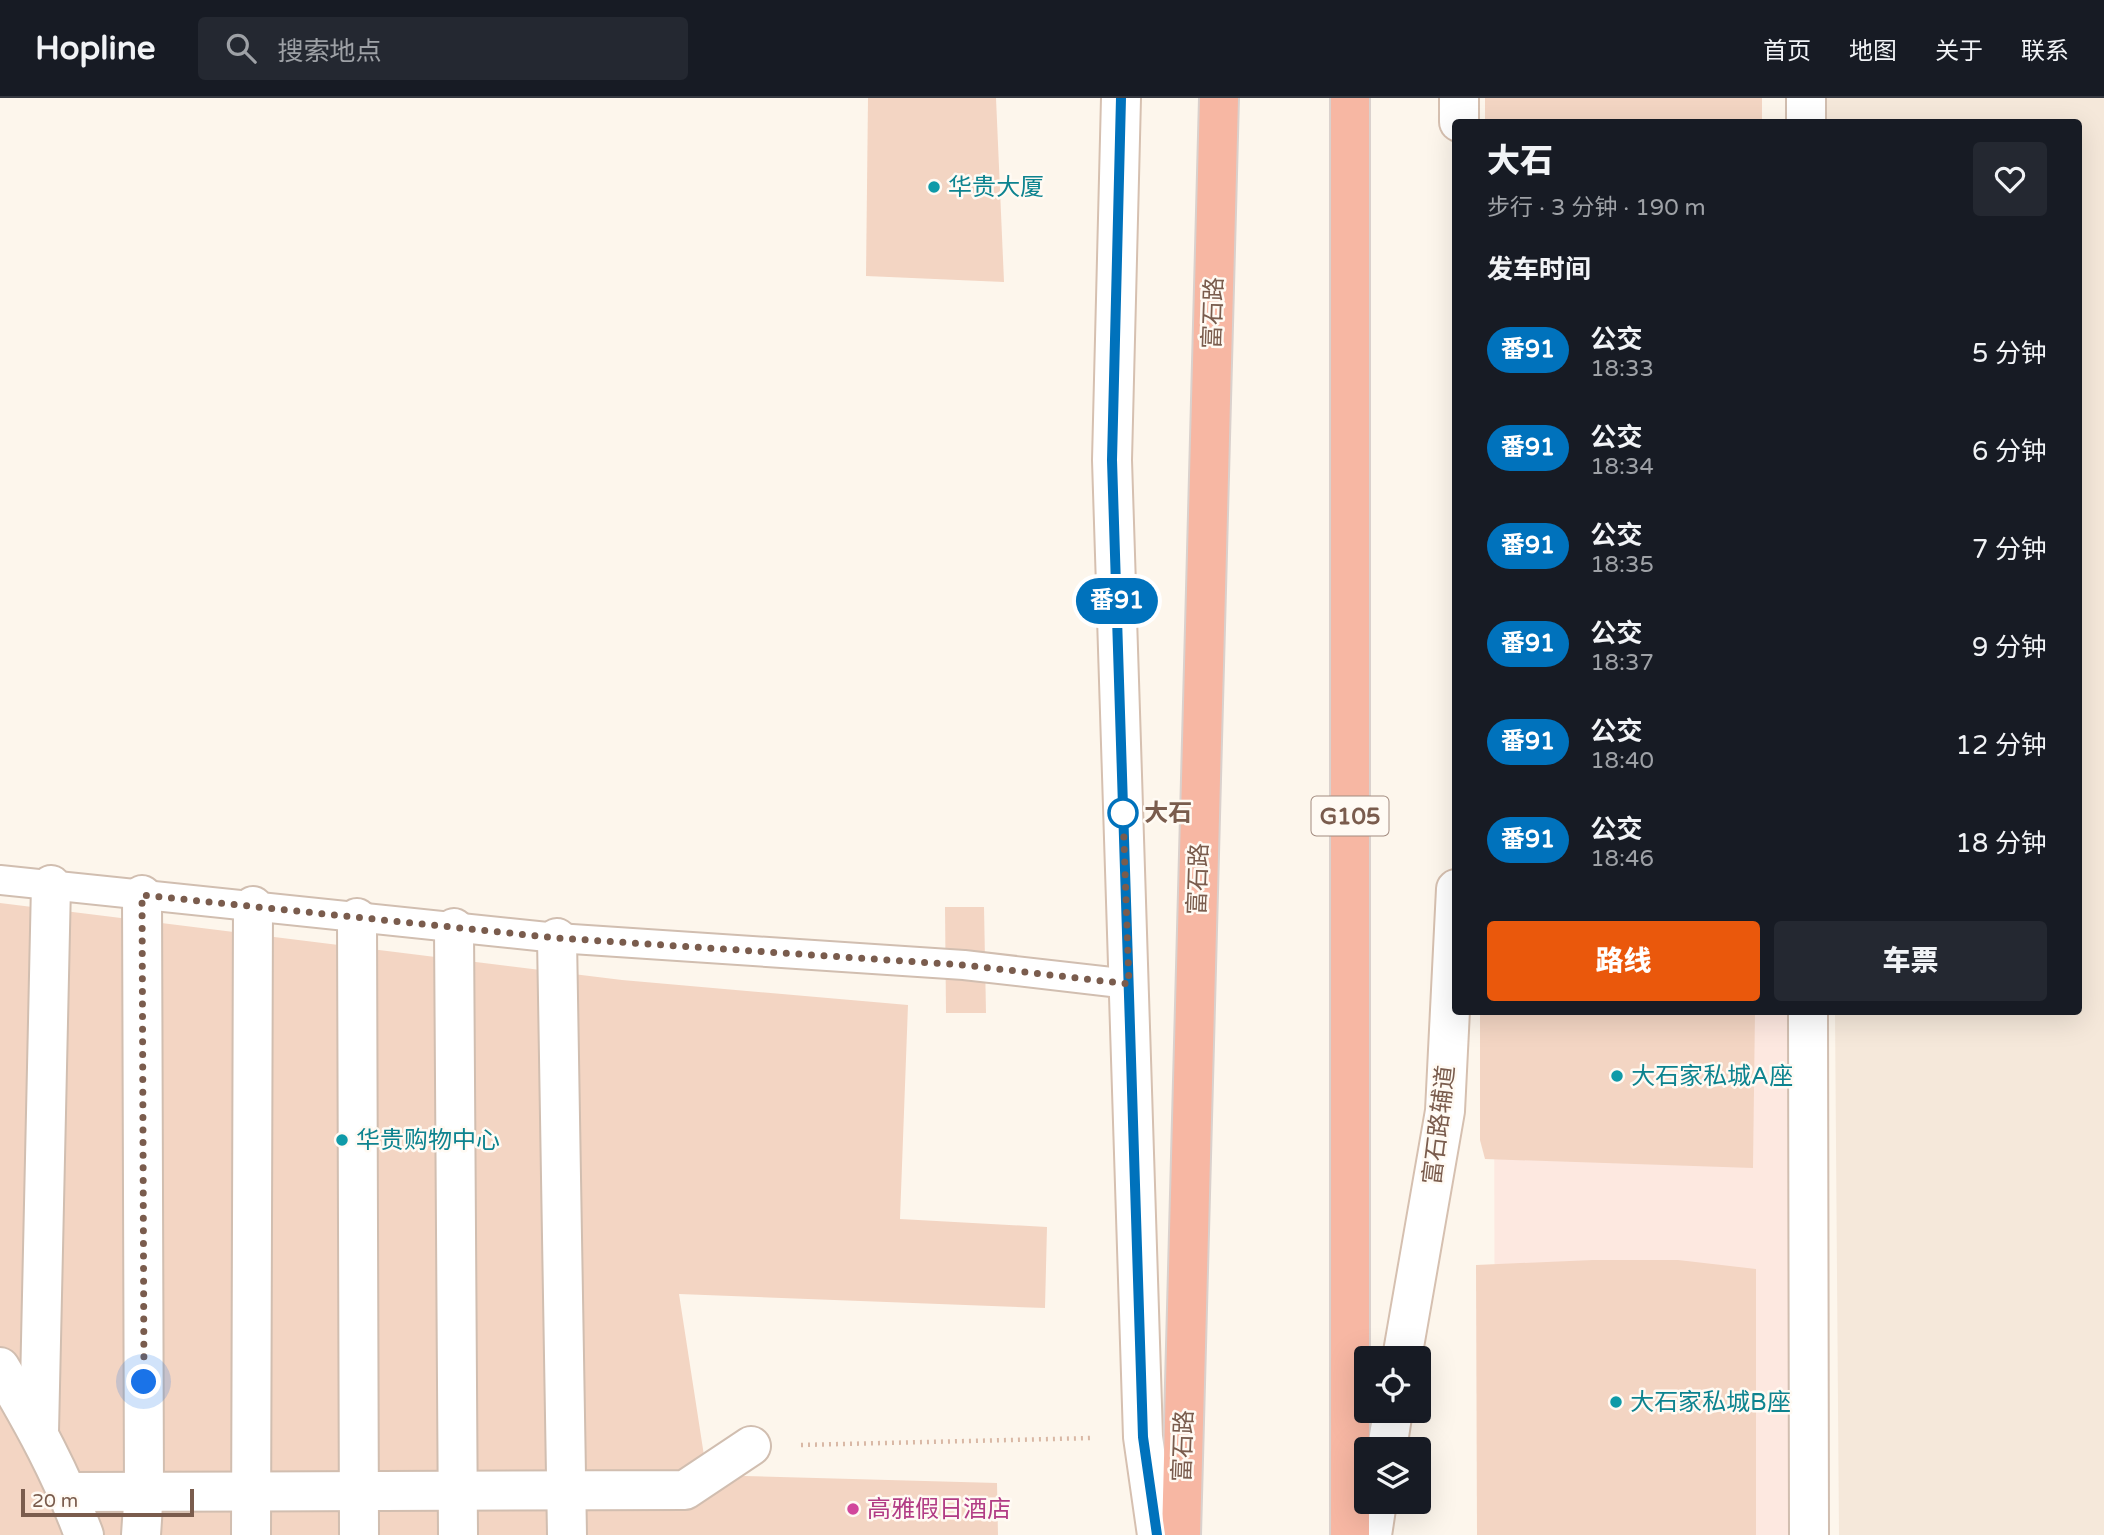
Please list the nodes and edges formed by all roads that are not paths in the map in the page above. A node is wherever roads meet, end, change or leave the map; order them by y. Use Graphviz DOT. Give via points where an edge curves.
graph roads {
  1 [pos="1121,98"];
  2 [pos="1219,98"];
  3 [pos="1350,98"];
  4 [pos="1459,98"];
  5 [pos="1806,98"];
  6 [pos="1459,119"];
  7 [pos="1806,119"];
  8 [pos="0,880"];
  9 [pos="51,885"];
  10 [pos="142,895"];
  11 [pos="253,906"];
  12 [pos="356,918"];
  13 [pos="454,928"];
  14 [pos="557,938"];
  15 [pos="1452,970"];
  16 [pos="1129,984"];
  17 [pos="1808,1015"];
  18 [pos="1404,1346"];
  19 [pos="0,1367"];
  20 [pos="39,1432"];
  21 [pos="751,1446"];
  22 [pos="359,1489"];
  23 [pos="566,1489"];
  24 [pos="144,1490"];
  25 [pos="251,1490"];
  26 [pos="458,1491"];
  27 [pos="68,1492"];
  28 [pos="1375,1514"];
  29 [pos="84,1535"];
  30 [pos="141,1535"];
  31 [pos="251,1535"];
  32 [pos="359,1535"];
  33 [pos="458,1535"];
  34 [pos="567,1535"];
  35 [pos="1157,1535"];
  36 [pos="1181,1535"];
  37 [pos="1350,1535"];
  38 [pos="1372,1535"];
  39 [pos="1809,1535"];
  1 -- 16 [label="street" via="1112,460"];
  2 -- 36 [label="highway, 富石路"];
  3 -- 37 [label="highway, G105"];
  4 -- 6 [label="street"];
  5 -- 7 [label="street"];
  8 -- 9 [label="lane"];
  9 -- 10 [label="lane"];
  9 -- 20 [label="street"];
  10 -- 11 [label="lane"];
  10 -- 24 [label="street"];
  11 -- 12 [label="lane"];
  11 -- 25 [label="street"];
  12 -- 13 [label="lane"];
  12 -- 22 [label="street"];
  13 -- 14 [label="lane"];
  13 -- 26 [label="street"];
  14 -- 16 [label="lane" via="964,965"];
  14 -- 23 [label="street"];
  15 -- 18 [label="street, 富石路辅道" via="1445,1111"];
  16 -- 35 [label="street" via="1143,1437"];
  17 -- 39 [label="street"];
  19 -- 20 [label="street"];
  20 -- 27 [label="street"];
  21 -- 23 [label="street" via="685,1490"];
  22 -- 25 [label="street"];
  22 -- 26 [label="street"];
  22 -- 32 [label="street"];
  23 -- 26 [label="street"];
  23 -- 34 [label="street"];
  24 -- 25 [label="street"];
  24 -- 27 [label="street"];
  24 -- 30 [label="street"];
  25 -- 31 [label="street"];
  26 -- 33 [label="street"];
  27 -- 29 [label="street"];
  28 -- 38 [label="street"];
}
